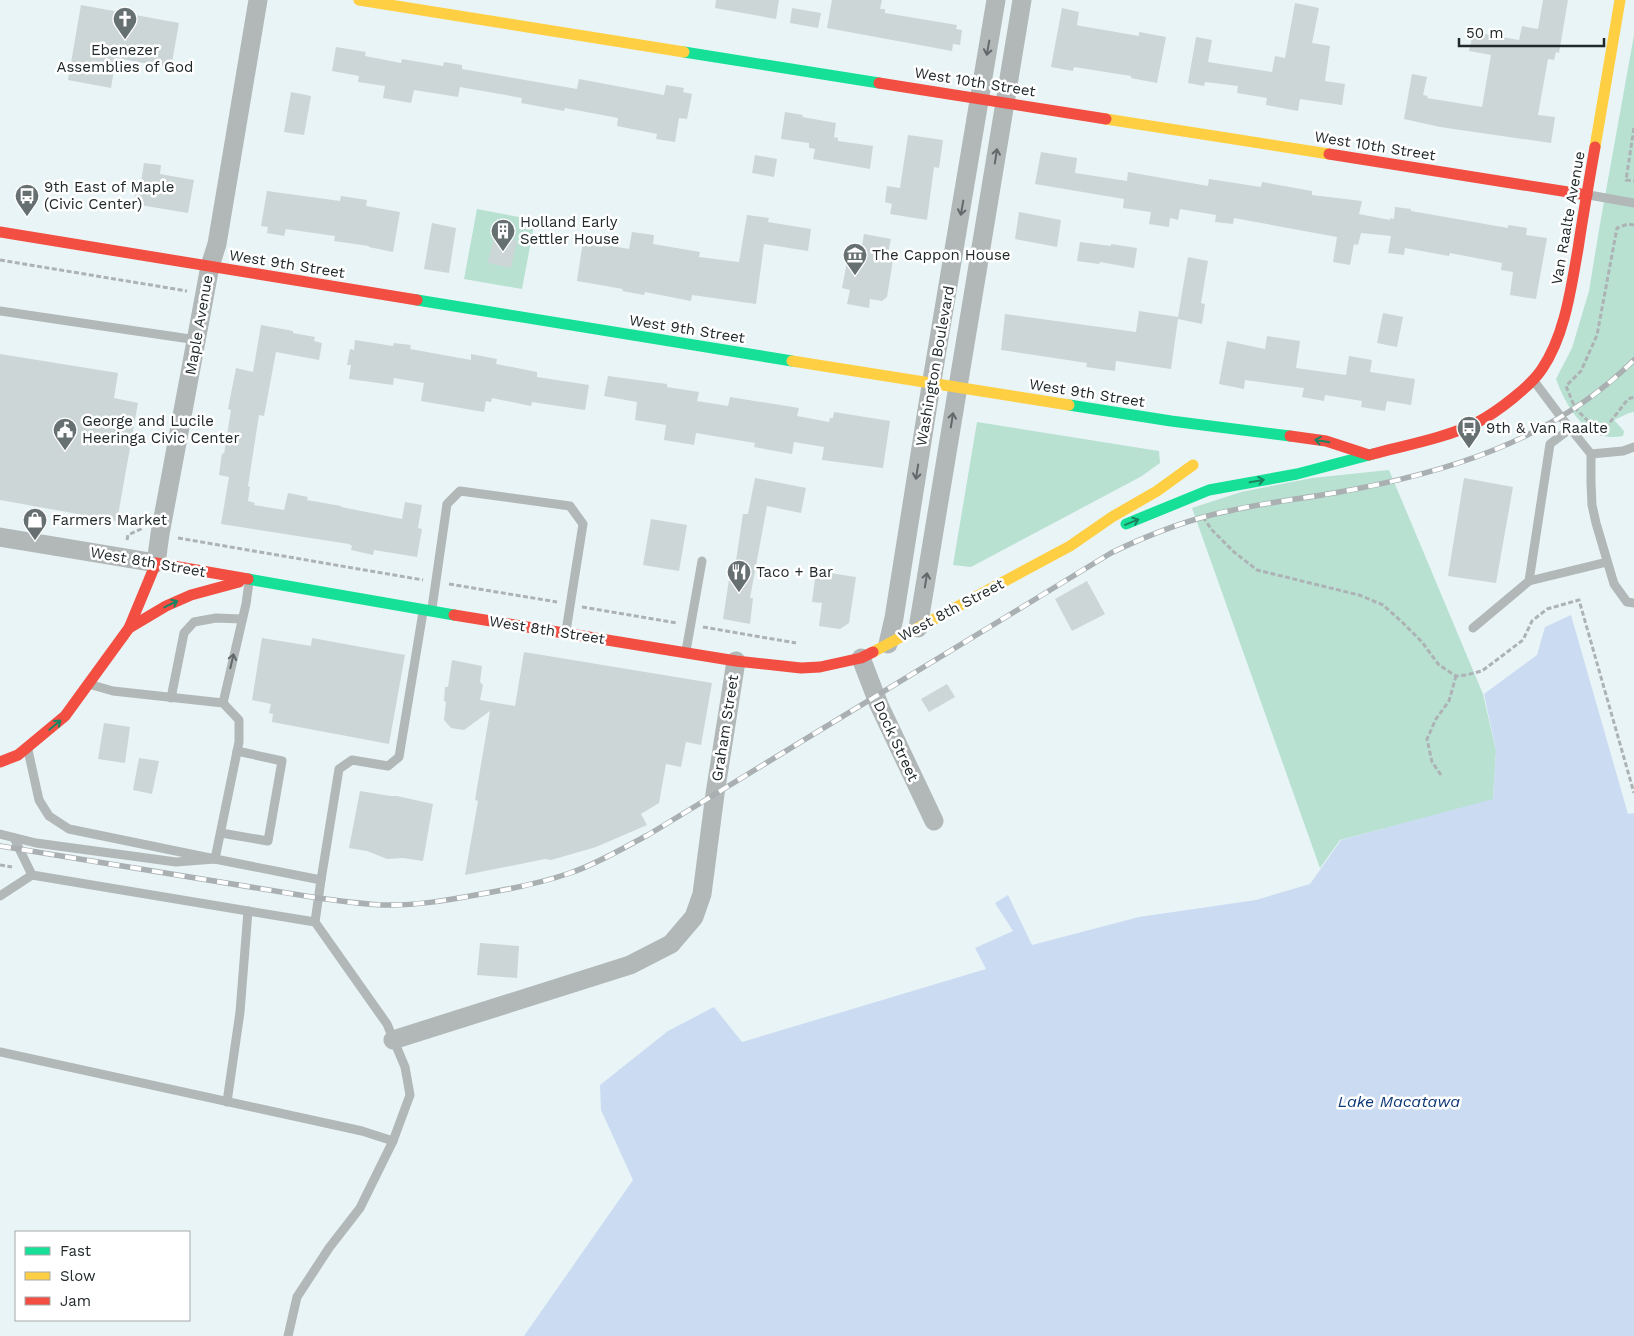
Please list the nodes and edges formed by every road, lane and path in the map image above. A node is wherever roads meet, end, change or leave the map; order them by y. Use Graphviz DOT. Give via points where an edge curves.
graph roads {
  1 [pos="258,0"];
  2 [pos="359,0"];
  3 [pos="996,0"];
  4 [pos="1022,0"];
  5 [pos="1620,0"];
  6 [pos="981,98"];
  7 [pos="1005,102"];
  8 [pos="1634,128"];
  9 [pos="1634,181"];
  10 [pos="1587,195"];
  11 [pos="1634,203"];
  12 [pos="1634,225"];
  13 [pos="0,232"];
  14 [pos="0,260"];
  15 [pos="210,266"];
  16 [pos="186,291"];
  17 [pos="0,311"];
  18 [pos="197,340"];
  19 [pos="1533,378"];
  20 [pos="932,383"];
  21 [pos="958,388"];
  22 [pos="1634,397"];
  23 [pos="1171,421"];
  24 [pos="1571,428"];
  25 [pos="1182,435"];
  26 [pos="1634,447"];
  27 [pos="1369,454"];
  28 [pos="1591,454"];
  29 [pos="1209,490"];
  30 [pos="1200,512"];
  31 [pos="141,530"];
  32 [pos="160,534"];
  33 [pos="0,537"];
  34 [pos="1070,546"];
  35 [pos="702,561"];
  36 [pos="156,562"];
  37 [pos="1607,562"];
  38 [pos="250,580"];
  39 [pos="1530,581"];
  40 [pos="436,582"];
  41 [pos="1634,603"];
  42 [pos="570,605"];
  43 [pos="428,610"];
  44 [pos="242,619"];
  45 [pos="691,625"];
  46 [pos="129,628"];
  47 [pos="918,628"];
  48 [pos="1473,628"];
  49 [pos="566,633"];
  50 [pos="805,644"];
  51 [pos="888,644"];
  52 [pos="686,653"];
  53 [pos="861,658"];
  54 [pos="736,661"];
  55 [pos="1456,676"];
  56 [pos="90,684"];
  57 [pos="171,698"];
  58 [pos="222,703"];
  59 [pos="27,748"];
  60 [pos="238,751"];
  61 [pos="0,762"];
  62 [pos="1441,775"];
  63 [pos="1634,793"];
  64 [pos="934,821"];
  65 [pos="221,833"];
  66 [pos="0,834"];
  67 [pos="14,838"];
  68 [pos="215,859"];
  69 [pos="32,875"];
  70 [pos="321,880"];
  71 [pos="0,896"];
  72 [pos="248,911"];
  73 [pos="315,922"];
  74 [pos="394,1040"];
  75 [pos="0,1052"];
  76 [pos="227,1102"];
  77 [pos="392,1141"];
  78 [pos="288,1336"];
  1 -- 15 [label="street, Maple Avenue" via="217,244"];
  2 -- 6 [label="street, West 10th Street"];
  3 -- 6 [label="street, Washington Boulevard, one-way"];
  4 -- 7 [label="street, Washington Boulevard"];
  5 -- 10 [label="street, Van Raalte Avenue"];
  6 -- 7 [label="street, West 10th Street"];
  6 -- 20 [label="street, Washington Boulevard, one-way"];
  7 -- 10 [label="street, West 10th Street"];
  21 -- 7 [label="street, Washington Boulevard, one-way"];
  8 -- 9 [label="path" via="1626,180"];
  10 -- 11 [label="lane"];
  10 -- 19 [label="street, Van Raalte Avenue" via="1561,330 1542,369"];
  12 -- 22 [label="path" via="1617,228 1597,335 1581,371 1566,386 1575,408 1601,434 1628,399"];
  13 -- 15 [label="street, West 9th Street"];
  14 -- 16 [label="path"];
  15 -- 18 [label="street, Maple Avenue"];
  15 -- 20 [label="street, West 9th Street"];
  17 -- 18 [label="lane"];
  18 -- 32 [label="street, Maple Avenue"];
  19 -- 24 [label="lane"];
  19 -- 27 [label="street, Van Raalte Avenue" via="1501,407 1478,422 1444,435"];
  20 -- 21 [label="street, West 9th Street"];
  20 -- 51 [label="street, Washington Boulevard, one-way"];
  21 -- 23 [label="street, West 9th Street"];
  47 -- 21 [label="street, Washington Boulevard, one-way"];
  23 -- 25 [label="street"];
  27 -- 23 [label="street, West 9th Street, one-way" via="1326,441"];
  24 -- 28 [label="lane"];
  24 -- 39 [label="lane" via="1550,444"];
  26 -- 28 [label="lane" via="1623,452"];
  29 -- 27 [label="street, West 8th Street, one-way" via="1297,474"];
  28 -- 37 [label="lane" via="1592,505"];
  34 -- 29 [label="street, West 8th Street, one-way"];
  29 -- 34 [label="street, West 8th Street" via="1196,468 1112,517"];
  30 -- 55 [label="path" via="1212,530 1256,570 1359,595 1382,605 1422,642 1439,665"];
  31 -- 32 [label="path"];
  32 -- 36 [label="street, Maple Avenue"];
  32 -- 40 [label="path"];
  33 -- 36 [label="street, West 8th Street"];
  34 -- 47 [label="street, West 8th Street"];
  35 -- 45 [label="lane"];
  36 -- 38 [label="street, West 8th Street"];
  36 -- 46 [label="street"];
  37 -- 39 [label="lane"];
  37 -- 41 [label="lane" via="1614,584 1627,602"];
  38 -- 43 [label="street, West 8th Street"];
  38 -- 44 [label="lane"];
  46 -- 38 [label="street, one-way" via="191,594"];
  39 -- 48 [label="lane"];
  40 -- 42 [label="path"];
  40 -- 42 [label="lane" via="447,504 460,490 570,506 583,524"];
  40 -- 43 [label="lane"];
  42 -- 45 [label="path"];
  42 -- 49 [label="lane"];
  43 -- 49 [label="street, West 8th Street"];
  43 -- 70 [label="lane" via="399,757 388,766 352,760 339,770"];
  44 -- 57 [label="lane" via="216,618 194,622 184,634"];
  58 -- 44 [label="lane, one-way"];
  45 -- 50 [label="path"];
  45 -- 52 [label="lane"];
  46 -- 56 [label="street"];
  47 -- 51 [label="street, West 8th Street"];
  49 -- 52 [label="street, West 8th Street"];
  51 -- 53 [label="street, West 8th Street"];
  52 -- 54 [label="street, West 8th Street"];
  53 -- 54 [label="street, West 8th Street" via="801,668"];
  53 -- 64 [label="street, Dock Street" via="879,705"];
  54 -- 74 [label="street, Graham Street" via="714,794 702,894 694,918 671,944 630,965"];
  55 -- 62 [label="path" via="1449,701 1427,740 1432,762"];
  55 -- 63 [label="path" via="1482,671 1523,640 1532,621 1547,608 1579,600"];
  56 -- 57 [label="lane" via="113,691"];
  59 -- 56 [label="street, one-way" via="65,716"];
  57 -- 58 [label="lane"];
  58 -- 60 [label="lane" via="238,720"];
  59 -- 61 [label="street"];
  59 -- 68 [label="lane" via="39,800 49,816 69,829"];
  60 -- 65 [label="lane"];
  60 -- 65 [label="lane" via="282,761 268,841"];
  65 -- 68 [label="lane"];
  66 -- 67 [label="lane"];
  67 -- 68 [label="lane" via="176,862"];
  67 -- 69 [label="lane"];
  68 -- 70 [label="lane"];
  69 -- 71 [label="lane"];
  69 -- 72 [label="lane"];
  70 -- 73 [label="lane"];
  72 -- 73 [label="lane"];
  72 -- 76 [label="lane" via="240,1012"];
  73 -- 74 [label="lane" via="387,1024"];
  74 -- 77 [label="lane" via="405,1067 410,1095"];
  75 -- 76 [label="lane"];
  76 -- 77 [label="lane" via="362,1131"];
  77 -- 78 [label="lane" via="360,1208 296,1297"];
}
